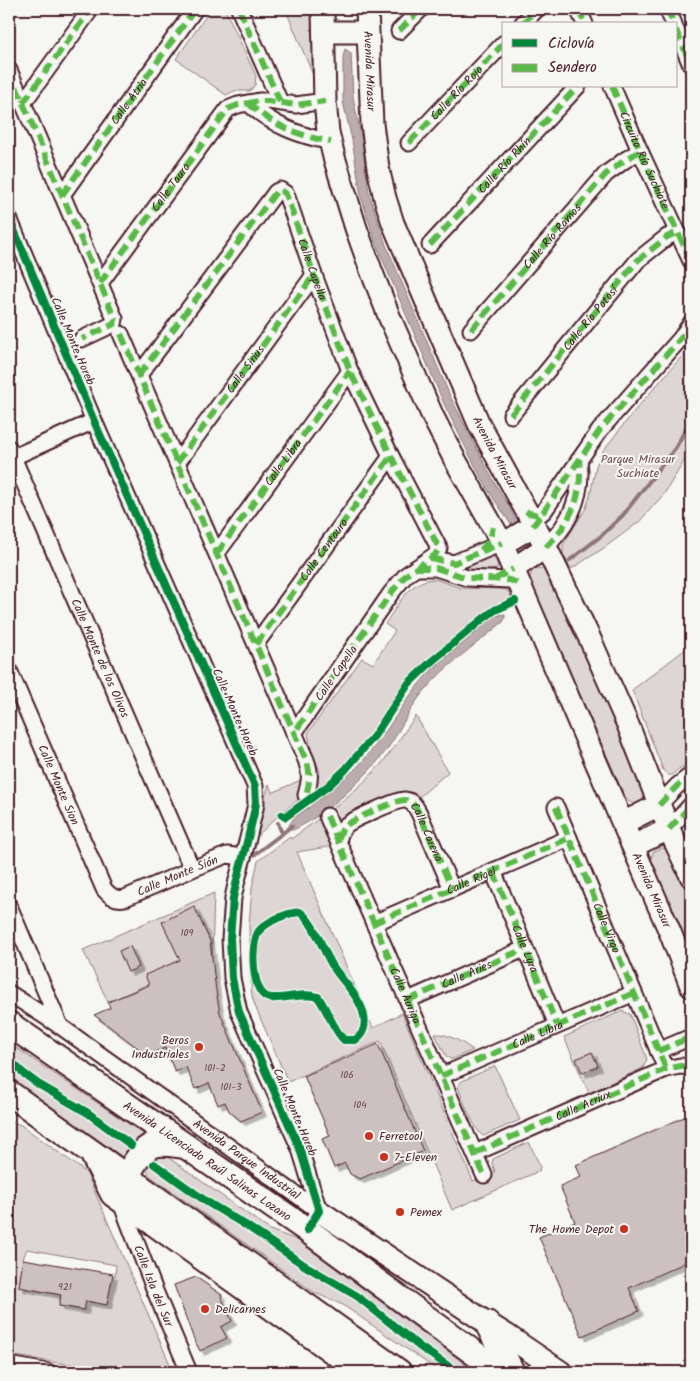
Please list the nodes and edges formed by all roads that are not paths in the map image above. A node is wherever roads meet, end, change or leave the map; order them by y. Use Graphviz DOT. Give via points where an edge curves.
graph roads {
  1 [pos="91,9"];
  2 [pos="195,9"];
  3 [pos="239,9"];
  4 [pos="323,9"];
  5 [pos="367,9"];
  6 [pos="421,9"];
  7 [pos="536,9"];
  8 [pos="578,9"];
  9 [pos="667,9"];
  10 [pos="524,22"];
  11 [pos="583,22"];
  12 [pos="673,22"];
  13 [pos="324,32"];
  14 [pos="367,32"];
  15 [pos="399,32"];
  16 [pos="678,35"];
  17 [pos="502,45"];
  18 [pos="691,65"];
  19 [pos="9,70"];
  20 [pos="576,88"];
  21 [pos="613,88"];
  22 [pos="325,101"];
  23 [pos="280,102"];
  24 [pos="23,103"];
  25 [pos="248,103"];
  26 [pos="330,137"];
  27 [pos="409,143"];
  28 [pos="640,151"];
  29 [pos="62,195"];
  30 [pos="9,218"];
  31 [pos="678,232"];
  32 [pos="430,245"];
  33 [pos="691,261"];
  34 [pos="314,275"];
  35 [pos="100,283"];
  36 [pos="691,323"];
  37 [pos="471,330"];
  38 [pos="121,334"];
  39 [pos="82,339"];
  40 [pos="350,371"];
  41 [pos="139,375"];
  42 [pos="511,414"];
  43 [pos="94,421"];
  44 [pos="10,455"];
  45 [pos="391,456"];
  46 [pos="579,460"];
  47 [pos="177,463"];
  48 [pos="534,516"];
  49 [pos="498,535"];
  50 [pos="546,547"];
  51 [pos="216,553"];
  52 [pos="431,558"];
  53 [pos="415,568"];
  54 [pos="509,578"];
  55 [pos="256,644"];
  56 [pos="9,670"];
  57 [pos="294,733"];
  58 [pos="691,775"];
  59 [pos="306,795"];
  60 [pos="659,805"];
  61 [pos="691,805"];
  62 [pos="556,806"];
  63 [pos="327,816"];
  64 [pos="623,822"];
  65 [pos="669,829"];
  66 [pos="569,838"];
  67 [pos="338,840"];
  68 [pos="633,846"];
  69 [pos="243,857"];
  70 [pos="192,868"];
  71 [pos="493,871"];
  72 [pos="691,876"];
  73 [pos="452,889"];
  74 [pos="113,897"];
  75 [pos="9,906"];
  76 [pos="374,923"];
  77 [pos="524,949"];
  78 [pos="691,986"];
  79 [pos="9,992"];
  80 [pos="634,993"];
  81 [pos="408,1000"];
  82 [pos="9,1024"];
  83 [pos="557,1025"];
  84 [pos="60,1026"];
  85 [pos="691,1037"];
  86 [pos="658,1051"];
  87 [pos="691,1067"];
  88 [pos="666,1069"];
  89 [pos="441,1076"];
  90 [pos="13,1098"];
  91 [pos="184,1146"];
  92 [pos="475,1153"];
  93 [pos="484,1175"];
  94 [pos="123,1189"];
  95 [pos="313,1220"];
  96 [pos="487,1323"];
  97 [pos="472,1363"];
  98 [pos="9,1365"];
  99 [pos="48,1372"];
  100 [pos="189,1372"];
  101 [pos="362,1372"];
  102 [pos="399,1372"];
  103 [pos="500,1372"];
  104 [pos="512,1372"];
  105 [pos="561,1372"];
  1 -- 24 [label="street"];
  2 -- 29 [label="street, Calle Atria"];
  3 -- 23 [label="street"];
  4 -- 13 [label="street"];
  5 -- 14 [label="street, Avenida Mirasur"];
  6 -- 15 [label="street"];
  7 -- 10 [label="street"];
  8 -- 11 [label="street"];
  9 -- 12 [label="street"];
  13 -- 14 [label="street"];
  13 -- 22 [label="street"];
  14 -- 48 [label="street, Avenida Mirasur" via="378,168 393,222 480,424"];
  16 -- 18 [label="street"];
  17 -- 27 [label="street, Calle Río Rojo"];
  19 -- 24 [label="street"];
  20 -- 32 [label="street, Calle Río Rhín"];
  21 -- 28 [label="street, Circuito Río Suchiate"];
  22 -- 23 [label="street, Calle Tauro" via="296,105"];
  22 -- 26 [label="street"];
  23 -- 25 [label="street, Calle Tauro"];
  24 -- 29 [label="street"];
  25 -- 26 [label="street" via="269,120 308,137"];
  25 -- 35 [label="street, Calle Tauro" via="224,112"];
  26 -- 49 [label="street, Avenida Mirasur" via="356,228 389,316 433,417"];
  28 -- 31 [label="street, Circuito Río Suchiate"];
  28 -- 37 [label="street, Calle Río Ramos" via="606,174"];
  29 -- 35 [label="street"];
  30 -- 43 [label="street, Calle Monte Horeb"];
  31 -- 33 [label="street, Circuito Río Suchiate"];
  31 -- 42 [label="street, Calle Río Potosí" via="638,260"];
  34 -- 40 [label="street, Calle Capella"];
  34 -- 41 [label="street, Calle Capella" via="286,194 280,190"];
  34 -- 47 [label="street, Calle Sirius"];
  35 -- 39 [label="street" via="115,322"];
  36 -- 46 [label="street" via="600,430"];
  38 -- 41 [label="street"];
  40 -- 45 [label="street, Calle Capella"];
  40 -- 51 [label="street, Calle Libra"];
  41 -- 47 [label="street"];
  43 -- 44 [label="street"];
  43 -- 69 [label="street, Calle Monte Horeb" via="254,782 256,804"];
  44 -- 70 [label="street, Calle Monte de los Olivos"];
  45 -- 52 [label="street, Calle Capella" via="438,544 439,550"];
  45 -- 55 [label="street, Calle Centauro"];
  46 -- 48 [label="street"];
  46 -- 50 [label="street" via="581,478 575,505 561,531"];
  47 -- 51 [label="street"];
  48 -- 49 [label="street" via="513,538"];
  48 -- 50 [label="street, Avenida Mirasur"];
  49 -- 52 [label="street" via="477,554 454,562"];
  49 -- 54 [label="street, Avenida Mirasur"];
  50 -- 54 [label="street"];
  50 -- 60 [label="street, Avenida Mirasur" via="628,725"];
  51 -- 55 [label="street"];
  52 -- 53 [label="street, Calle Capella"];
  53 -- 54 [label="street" via="436,568 467,578"];
  53 -- 57 [label="street, Calle Capella" via="391,592"];
  54 -- 64 [label="street, Avenida Mirasur"];
  55 -- 57 [label="street"];
  56 -- 74 [label="street, Calle Monte Sion" via="104,889"];
  57 -- 59 [label="street" via="310,773"];
  58 -- 60 [label="street"];
  60 -- 64 [label="street"];
  60 -- 65 [label="street, Avenida Mirasur"];
  61 -- 65 [label="street"];
  62 -- 66 [label="street, Calle Virgo"];
  63 -- 67 [label="street, Calle Auriga"];
  64 -- 68 [label="street, Avenida Mirasur"];
  65 -- 68 [label="street"];
  65 -- 72 [label="street, Avenida Mirasur"];
  66 -- 71 [label="street, Calle Rigel"];
  66 -- 80 [label="street, Calle Virgo"];
  67 -- 73 [label="street, Calle Carena" via="344,826 350,822 392,803 407,800 419,813"];
  67 -- 76 [label="street, Calle Auriga"];
  68 -- 78 [label="street, Avenida Mirasur"];
  69 -- 70 [label="street, Calle Monte Sión" via="227,855"];
  69 -- 95 [label="street, Calle Monte Horeb" via="233,898 230,935 235,996 248,1036 300,1149"];
  70 -- 74 [label="street, Calle Monte Sión" via="125,898"];
  71 -- 73 [label="street, Calle Rigel"];
  71 -- 77 [label="street, Calle Lyra"];
  73 -- 76 [label="street, Calle Rigel"];
  75 -- 84 [label="street"];
  76 -- 81 [label="street, Calle Auriga"];
  77 -- 81 [label="street, Calle Aries"];
  77 -- 83 [label="street, Calle Lyra"];
  79 -- 84 [label="street, Avenida Parque Industrial"];
  80 -- 83 [label="street, Calle Libra"];
  80 -- 86 [label="street, Calle Virgo"];
  81 -- 89 [label="street, Calle Auriga"];
  82 -- 91 [label="main road, Avenida Licenciado Raúl Salinas Lozano"];
  83 -- 89 [label="street, Calle Libra"];
  84 -- 95 [label="street, Avenida Parque Industrial"];
  85 -- 86 [label="street"];
  86 -- 88 [label="street, Calle Virgo"];
  87 -- 88 [label="street, Calle Acriux"];
  88 -- 92 [label="street, Calle Acriux"];
  89 -- 92 [label="street, Calle Auriga"];
  90 -- 94 [label="main road" via="92,1153"];
  91 -- 94 [label="main road" via="163,1144 147,1149 137,1160"];
  91 -- 95 [label="main road, Avenida Licenciado Raúl Salinas Lozano"];
  92 -- 93 [label="street, Calle Auriga"];
  94 -- 100 [label="street, Calle Isla del Sur" via="155,1290"];
  94 -- 101 [label="main road"];
  94 -- 102 [label="main road"];
  95 -- 96 [label="street, Avenida Parque Industrial"];
  95 -- 97 [label="main road, Avenida Licenciado Raúl Salinas Lozano"];
  96 -- 104 [label="main road"];
  96 -- 105 [label="street, Avenida Parque Industrial"];
  97 -- 103 [label="main road, Avenida Licenciado Raúl Salinas Lozano"];
  98 -- 99 [label="street"];
}
